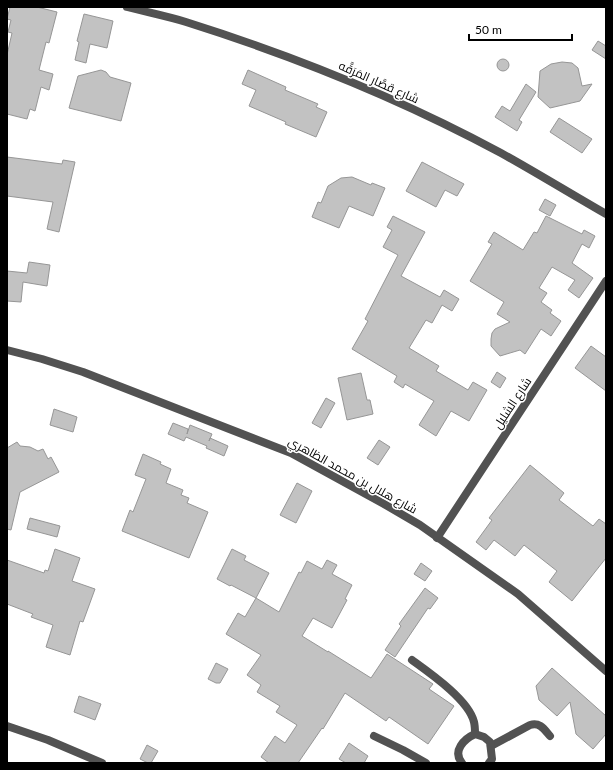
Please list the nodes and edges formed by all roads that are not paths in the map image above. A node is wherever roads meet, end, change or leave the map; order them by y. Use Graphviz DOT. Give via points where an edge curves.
graph roads {
  1 [pos="127,7"];
  2 [pos="606,214"];
  3 [pos="606,281"];
  4 [pos="7,350"];
  5 [pos="437,538"];
  6 [pos="412,660"];
  7 [pos="606,671"];
  8 [pos="7,726"];
  9 [pos="475,734"];
  10 [pos="374,736"];
  11 [pos="550,736"];
  12 [pos="490,746"];
  13 [pos="102,763"];
  14 [pos="426,763"];
  15 [pos="462,763"];
  16 [pos="489,763"];
  1 -- 2 [label="street, شارع قصَّار المَرَقَّه" via="240,40 356,84 432,118 500,153"];
  3 -- 5 [label="street, شارع الشليل"];
  4 -- 5 [label="street, شارع هلال بن محمد الظاهري" via="83,372 291,453 384,504"];
  5 -- 7 [label="street, شارع هلال بن محمد الظاهري" via="518,594"];
  6 -- 9 [label="street" via="466,706 474,721"];
  8 -- 13 [label="street"];
  9 -- 12 [label="street" via="490,742"];
  9 -- 15 [label="street" via="462,742 459,750"];
  10 -- 14 [label="street"];
  11 -- 12 [label="street" via="535,723"];
  12 -- 16 [label="street" via="492,759"];
}
